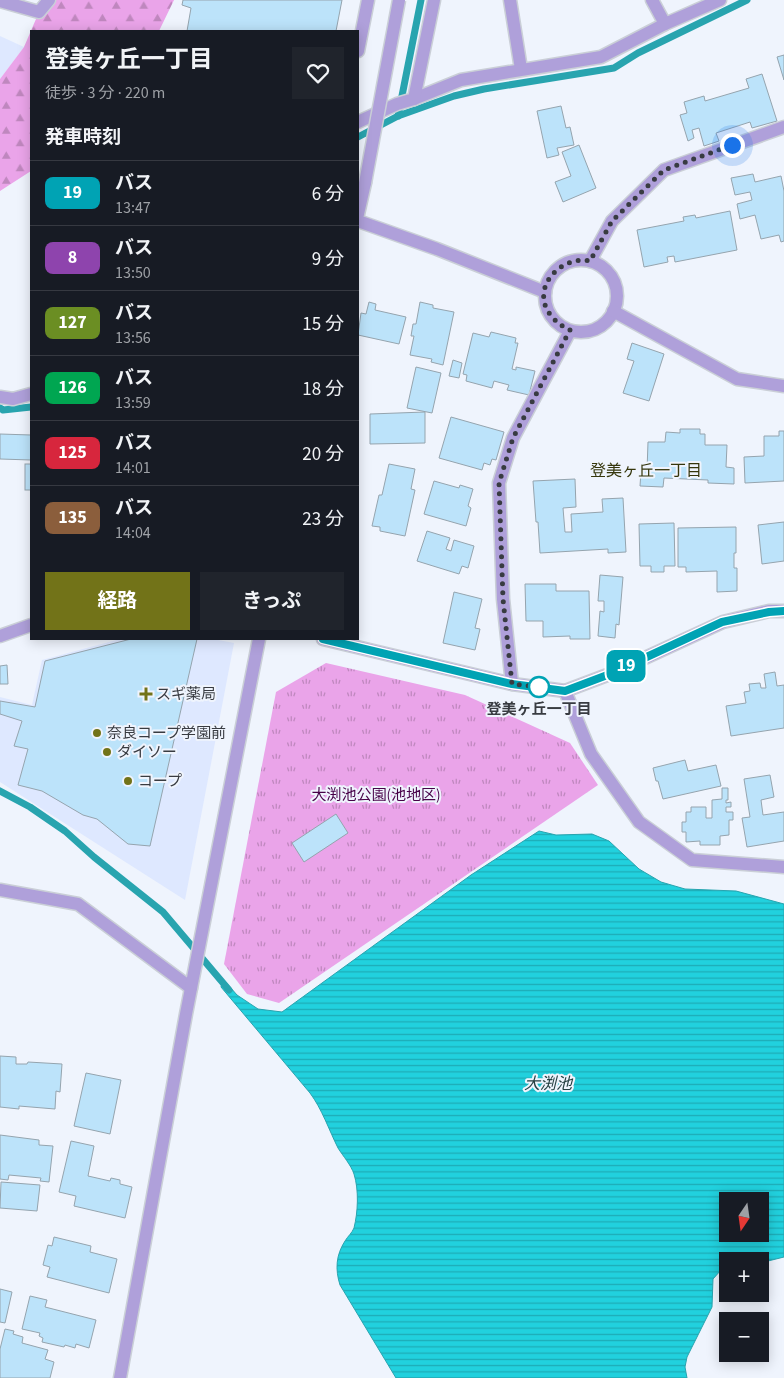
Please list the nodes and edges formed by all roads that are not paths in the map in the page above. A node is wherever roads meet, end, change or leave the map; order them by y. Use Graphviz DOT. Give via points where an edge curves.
graph roads {
  1 [pos="49,0"];
  2 [pos="368,0"];
  3 [pos="399,0"];
  4 [pos="434,0"];
  5 [pos="510,0"];
  6 [pos="652,0"];
  7 [pos="720,0"];
  8 [pos="0,1"];
  9 [pos="664,24"];
  10 [pos="359,46"];
  11 [pos="521,69"];
  12 [pos="406,101"];
  13 [pos="359,122"];
  14 [pos="784,127"];
  15 [pos="359,210"];
  16 [pos="359,221"];
  17 [pos="590,261"];
  18 [pos="545,292"];
  19 [pos="613,310"];
  20 [pos="570,330"];
  21 [pos="784,386"];
  22 [pos="30,394"];
  23 [pos="0,397"];
  24 [pos="784,611"];
  25 [pos="30,625"];
  26 [pos="0,636"];
  27 [pos="259,640"];
  28 [pos="327,640"];
  29 [pos="512,684"];
  30 [pos="565,691"];
  31 [pos="784,867"];
  32 [pos="0,890"];
  33 [pos="191,988"];
  34 [pos="120,1378"];
  1 -- 8 [label="street" via="39,12"];
  2 -- 10 [label="street"];
  3 -- 15 [label="street, bridge"];
  4 -- 12 [label="street"];
  5 -- 11 [label="street"];
  6 -- 9 [label="street"];
  7 -- 9 [label="street"];
  9 -- 11 [label="street" via="601,57"];
  11 -- 12 [label="street" via="461,80"];
  12 -- 13 [label="street"];
  14 -- 17 [label="street" via="664,170 612,221"];
  16 -- 18 [label="street"];
  17 -- 18 [label="street" via="572,261 560,266 551,275"];
  17 -- 19 [label="street" via="606,271 614,281 617,293"];
  18 -- 20 [label="street" via="548,312"];
  19 -- 20 [label="street" via="601,326 587,332"];
  19 -- 21 [label="street" via="738,379"];
  20 -- 29 [label="street" via="513,438 499,483 503,599"];
  22 -- 23 [label="street" via="13,399"];
  24 -- 30 [label="street" via="722,622 610,674"];
  25 -- 26 [label="street"];
  27 -- 33 [label="street"];
  28 -- 29 [label="street"];
  29 -- 30 [label="street"];
  30 -- 31 [label="street" via="591,754 639,822 692,860"];
  32 -- 33 [label="street" via="78,904"];
  33 -- 34 [label="street"];
}
